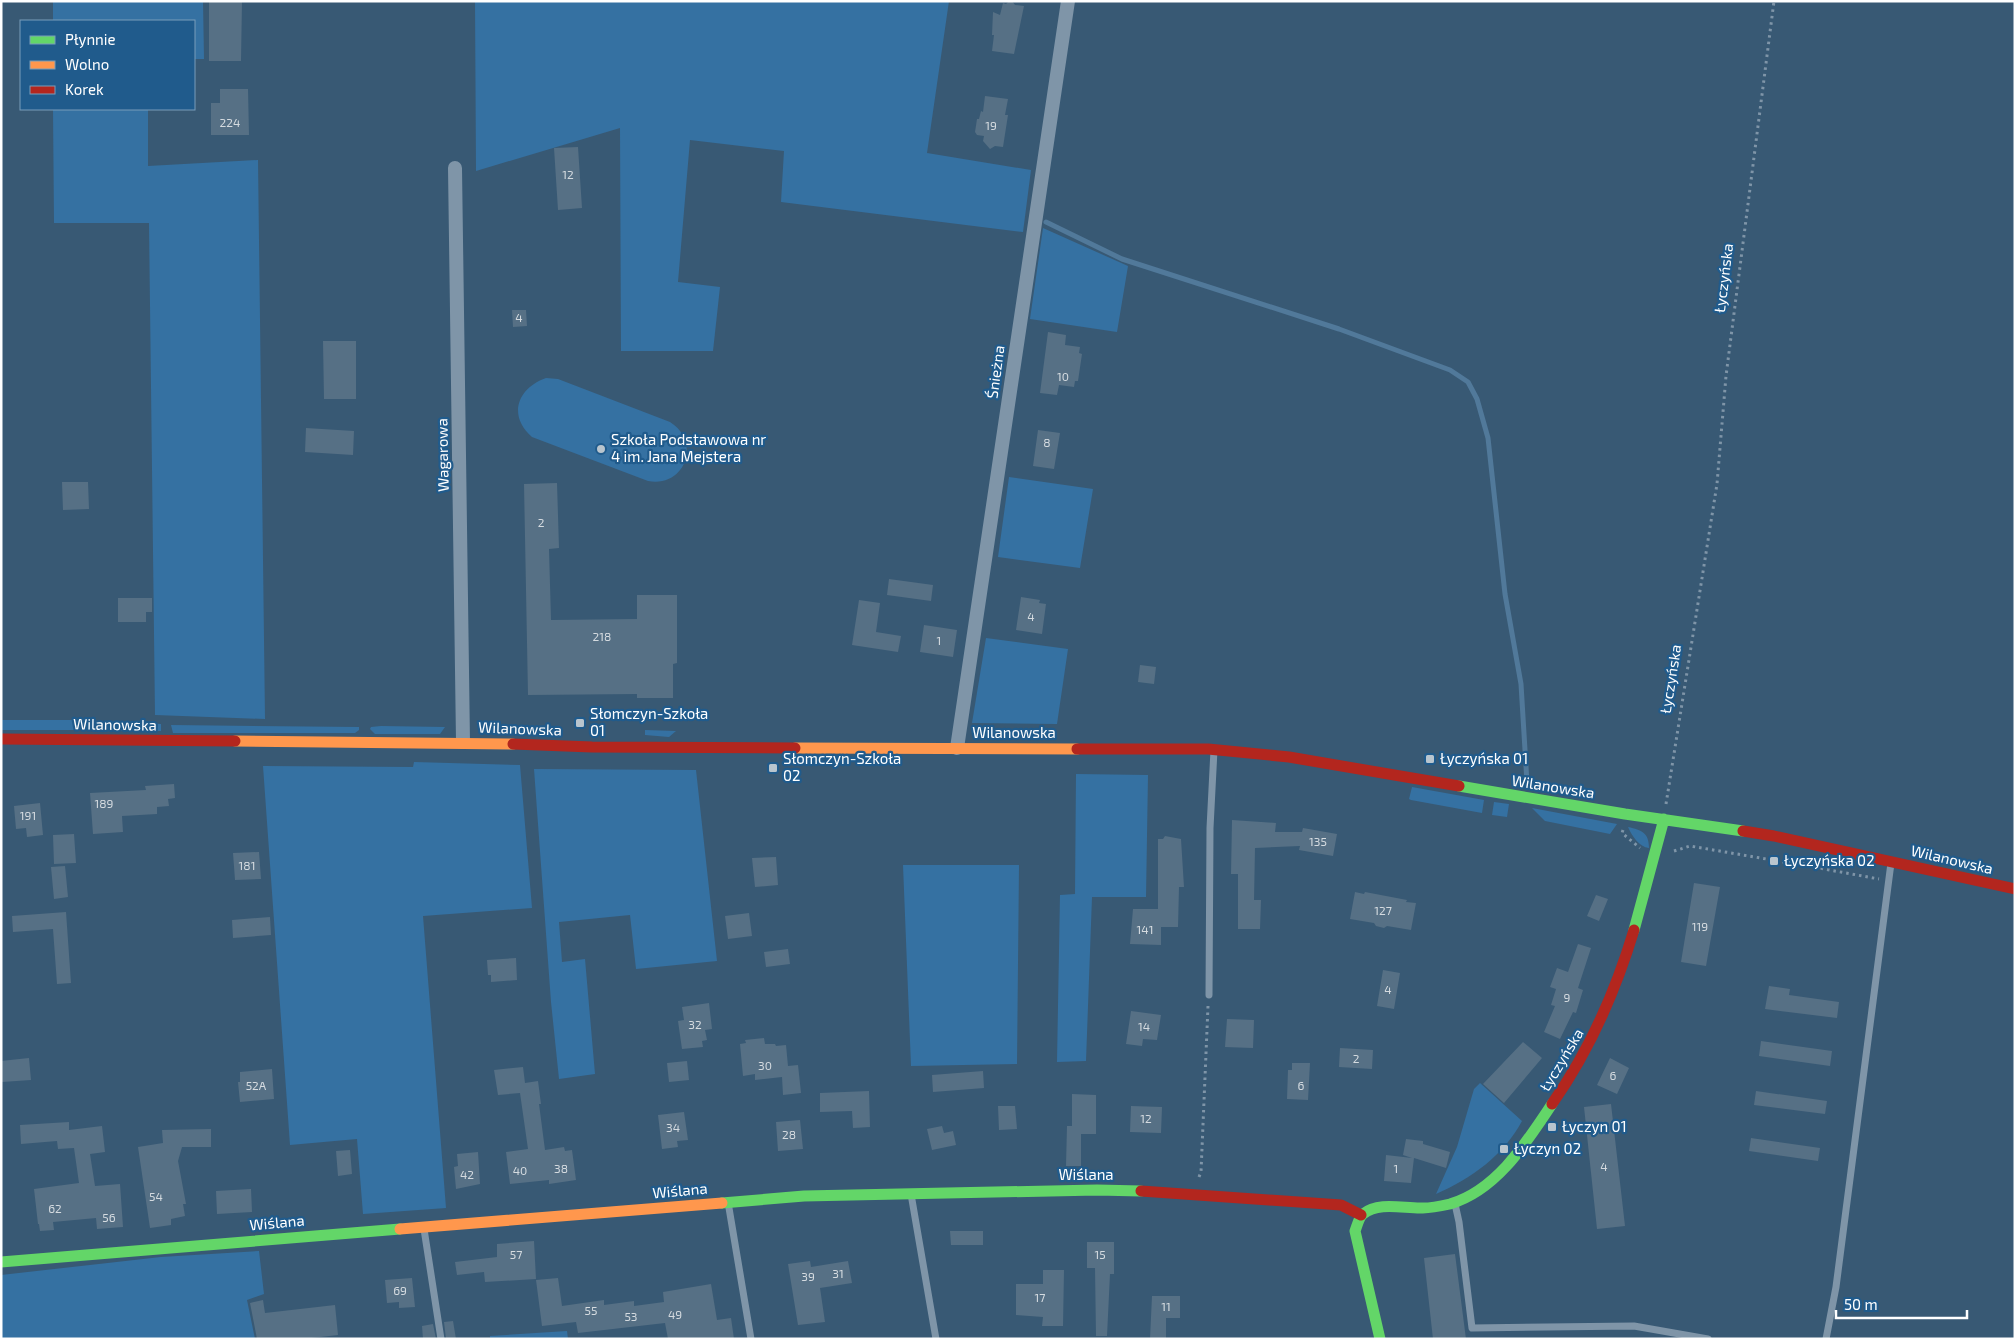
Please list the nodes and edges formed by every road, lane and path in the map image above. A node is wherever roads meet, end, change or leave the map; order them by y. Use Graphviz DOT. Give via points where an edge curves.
graph roads {
  1 [pos="1068,1"];
  2 [pos="1774,1"];
  3 [pos="455,168"];
  4 [pos="1,739"];
  5 [pos="463,742"];
  6 [pos="957,748"];
  7 [pos="1214,749"];
  8 [pos="1664,819"];
  9 [pos="1891,861"];
  10 [pos="2015,889"];
  11 [pos="1209,995"];
  12 [pos="911,1192"];
  13 [pos="1197,1194"];
  14 [pos="728,1202"];
  15 [pos="1454,1203"];
  16 [pos="1361,1215"];
  17 [pos="424,1226"];
  18 [pos="1,1262"];
  19 [pos="441,1339"];
  20 [pos="751,1339"];
  21 [pos="936,1339"];
  22 [pos="1380,1339"];
  23 [pos="1708,1339"];
  24 [pos="1826,1339"];
  1 -- 6 [label="street, Śnieżna"];
  2 -- 8 [label="path, Łyczyńska" via="1726,376 1717,484"];
  3 -- 5 [label="street, Wagarowa"];
  4 -- 5 [label="street, Wilanowska"];
  5 -- 6 [label="street, Wilanowska" via="592,747"];
  6 -- 7 [label="street, Wilanowska"];
  7 -- 8 [label="street, Wilanowska" via="1299,758"];
  7 -- 11 [label="lane"];
  8 -- 9 [label="street, Wilanowska" via="1774,836"];
  8 -- 15 [label="street, Łyczyńska" via="1619,978 1585,1052 1567,1083 1513,1158 1480,1190"];
  9 -- 10 [label="street, Wilanowska"];
  9 -- 24 [label="lane" via="1836,1287"];
  11 -- 13 [label="path" via="1201,1172"];
  12 -- 13 [label="street, Wiślana" via="1097,1190"];
  12 -- 14 [label="street, Wiślana"];
  12 -- 21 [label="lane"];
  13 -- 16 [label="street, Wiślana" via="1341,1205"];
  14 -- 17 [label="street, Wiślana"];
  14 -- 20 [label="lane"];
  15 -- 16 [label="street, Łyczyńska" via="1422,1208 1376,1208"];
  15 -- 23 [label="lane" via="1472,1328 1634,1326"];
  16 -- 22 [label="street" via="1355,1231"];
  17 -- 18 [label="street, Wiślana"];
  17 -- 19 [label="lane"];
}
